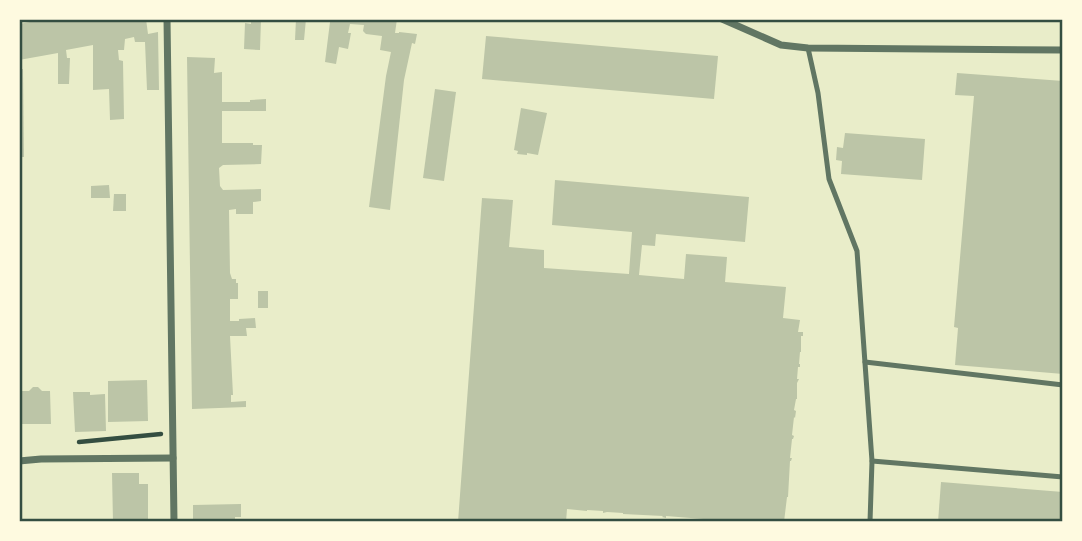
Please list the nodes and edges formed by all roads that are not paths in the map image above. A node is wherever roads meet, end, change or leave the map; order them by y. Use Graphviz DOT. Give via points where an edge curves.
graph roads {
  1 [pos="167,19"];
  2 [pos="722,19"];
  3 [pos="808,48"];
  4 [pos="1063,50"];
  5 [pos="865,362"];
  6 [pos="1063,385"];
  7 [pos="173,458"];
  8 [pos="19,461"];
  9 [pos="872,461"];
  10 [pos="1063,477"];
  11 [pos="174,522"];
  12 [pos="870,522"];
  1 -- 7 [label="street"];
  2 -- 3 [label="street" via="781,45"];
  3 -- 4 [label="street"];
  3 -- 5 [label="lane" via="829,179 857,251"];
  5 -- 6 [label="lane"];
  5 -- 9 [label="lane"];
  7 -- 8 [label="street"];
  7 -- 11 [label="street"];
  9 -- 10 [label="lane"];
  9 -- 12 [label="lane"];
}
